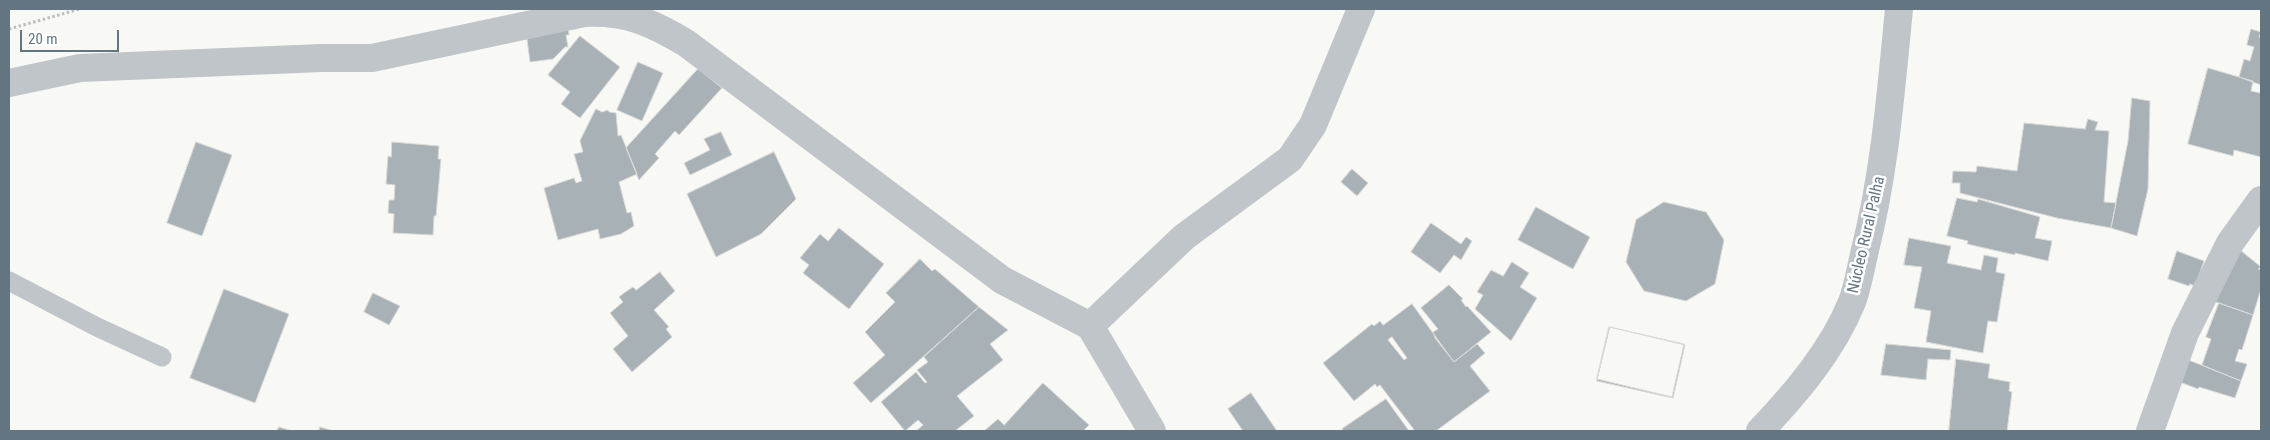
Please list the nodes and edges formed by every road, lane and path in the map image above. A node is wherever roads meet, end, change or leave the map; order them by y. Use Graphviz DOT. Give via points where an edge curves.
graph roads {
  1 [pos="80,9"];
  2 [pos="1361,9"];
  3 [pos="1899,9"];
  4 [pos="9,29"];
  5 [pos="9,83"];
  6 [pos="2261,200"];
  7 [pos="9,281"];
  8 [pos="1090,326"];
  9 [pos="162,357"];
  10 [pos="1152,431"];
  11 [pos="1760,431"];
  12 [pos="2150,431"];
  1 -- 4 [label="path"];
  2 -- 8 [label="street" via="1313,125 1290,159 1184,237"];
  3 -- 11 [label="street, Núcleo Rural Palha" via="1886,141 1873,219 1852,301 1825,353 1789,401"];
  5 -- 8 [label="street" via="80,68 372,58 584,13 604,12 623,16 654,24 686,43 1002,280"];
  6 -- 12 [label="street" via="2230,243 2185,333"];
  7 -- 9 [label="lane"];
  8 -- 10 [label="street"];
}
